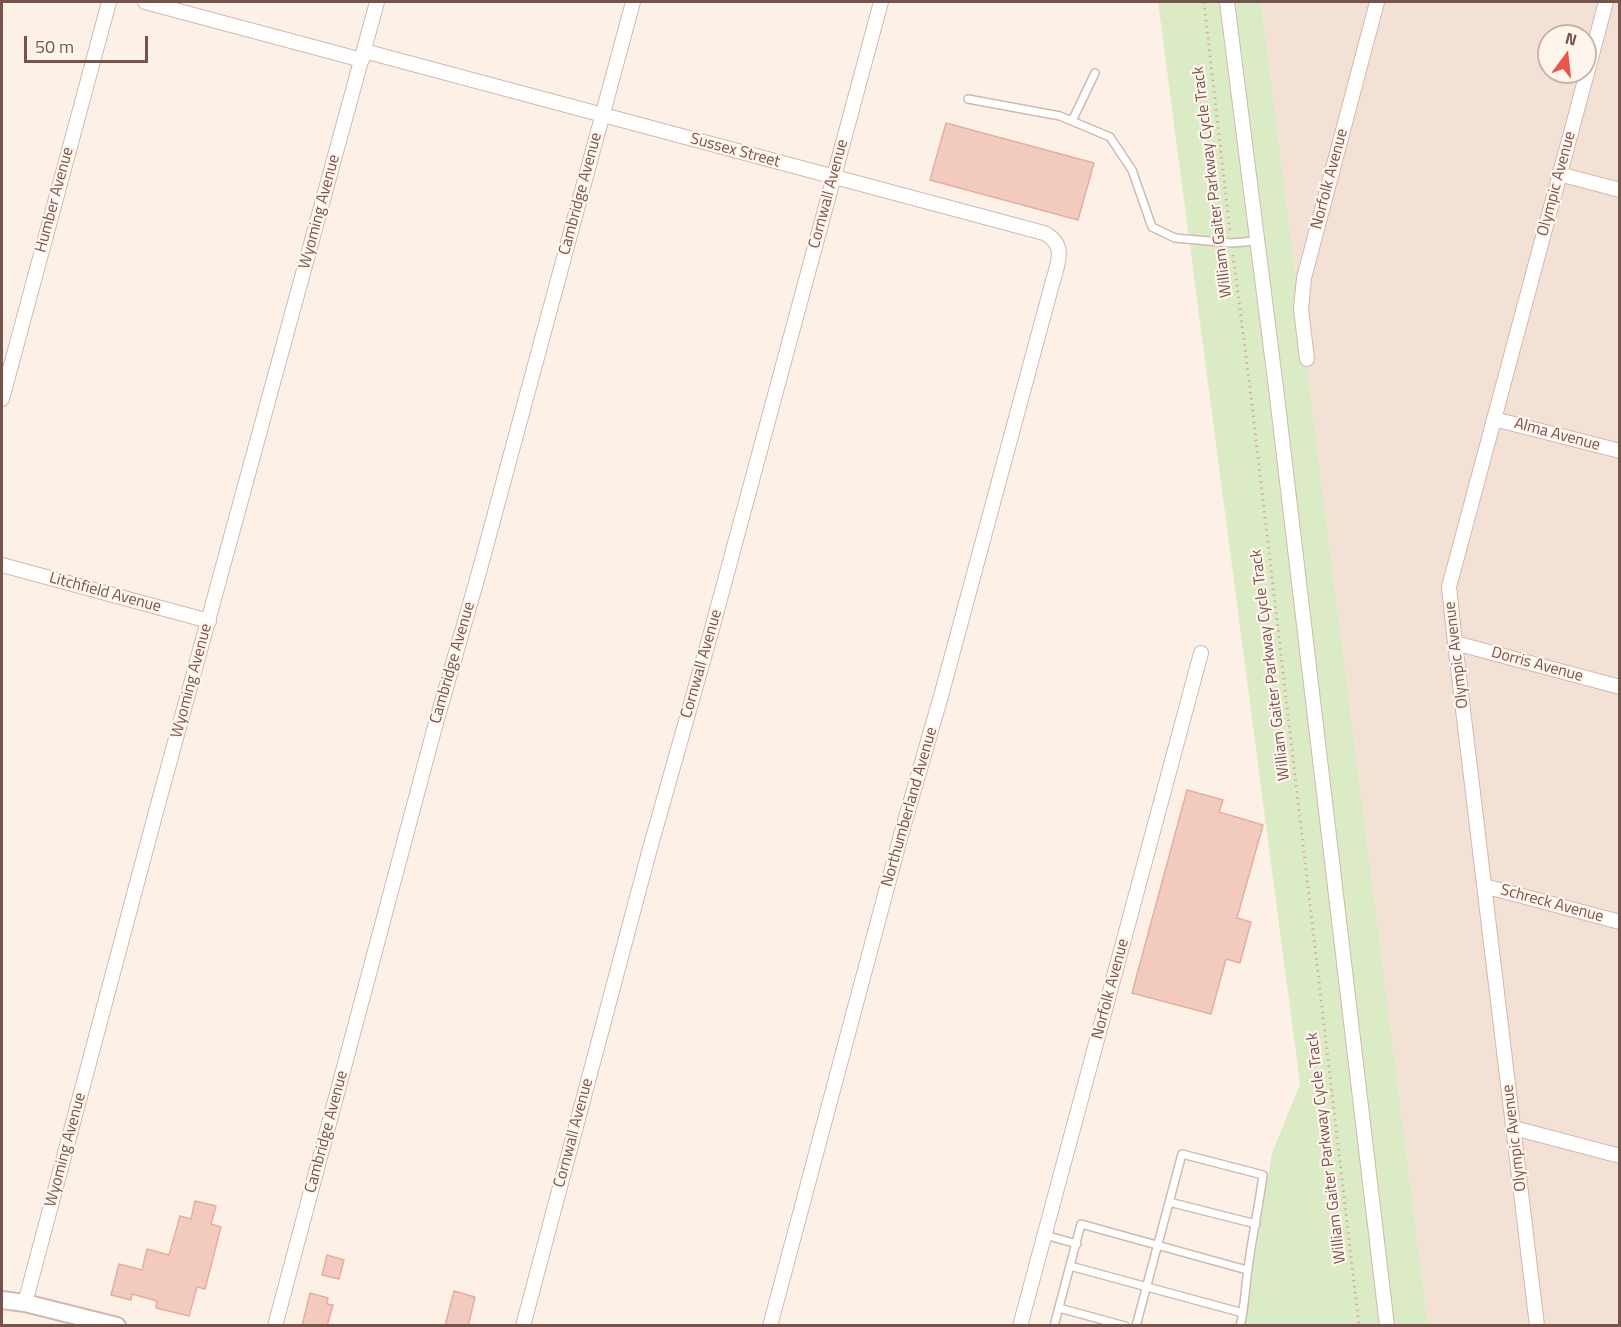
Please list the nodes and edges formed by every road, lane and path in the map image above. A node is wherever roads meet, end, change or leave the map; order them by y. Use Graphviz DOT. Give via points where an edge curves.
graph roads {
  1 [pos="109,2"];
  2 [pos="145,2"];
  3 [pos="377,2"];
  4 [pos="633,2"];
  5 [pos="880,2"];
  6 [pos="1204,2"];
  7 [pos="1227,2"];
  8 [pos="1377,2"];
  9 [pos="1606,2"];
  10 [pos="363,55"];
  11 [pos="1095,74"];
  12 [pos="968,99"];
  13 [pos="602,115"];
  14 [pos="1072,121"];
  15 [pos="1559,174"];
  16 [pos="833,177"];
  17 [pos="1620,190"];
  18 [pos="1257,241"];
  19 [pos="1231,243"];
  20 [pos="1051,288"];
  21 [pos="1307,359"];
  22 [pos="2,399"];
  23 [pos="1494,418"];
  24 [pos="1620,451"];
  25 [pos="2,565"];
  26 [pos="209,621"];
  27 [pos="1455,643"];
  28 [pos="1202,653"];
  29 [pos="1620,687"];
  30 [pos="1484,886"];
  31 [pos="1620,922"];
  32 [pos="1514,1128"];
  33 [pos="1620,1156"];
  34 [pos="1170,1202"];
  35 [pos="1256,1224"];
  36 [pos="1045,1235"];
  37 [pos="1077,1244"];
  38 [pos="1158,1245"];
  39 [pos="1070,1266"];
  40 [pos="1248,1270"];
  41 [pos="1147,1286"];
  42 [pos="2,1300"];
  43 [pos="25,1303"];
  44 [pos="1059,1308"];
  45 [pos="1243,1313"];
  46 [pos="117,1326"];
  47 [pos="275,1326"];
  48 [pos="523,1326"];
  49 [pos="770,1326"];
  50 [pos="1020,1326"];
  51 [pos="1054,1326"];
  52 [pos="1125,1326"];
  53 [pos="1136,1326"];
  54 [pos="1240,1326"];
  55 [pos="1359,1326"];
  56 [pos="1387,1326"];
  57 [pos="1537,1326"];
  1 -- 22 [label="street, Humber Avenue"];
  2 -- 10 [label="street, Sussex Street"];
  3 -- 10 [label="street, Wyoming Avenue"];
  4 -- 13 [label="street, Cambridge Avenue"];
  5 -- 16 [label="street, Cornwall Avenue"];
  6 -- 19 [label="path, William Gaiter Parkway Cycle Track"];
  7 -- 18 [label="street"];
  8 -- 21 [label="street, Norfolk Avenue" via="1304,278 1301,309"];
  9 -- 15 [label="street, Olympic Avenue"];
  10 -- 13 [label="street, Sussex Street"];
  10 -- 26 [label="street, Wyoming Avenue"];
  11 -- 14 [label="lane"];
  12 -- 14 [label="lane"];
  13 -- 16 [label="street, Sussex Street"];
  13 -- 47 [label="street, Cambridge Avenue"];
  14 -- 19 [label="lane" via="1110,138 1132,170 1152,227 1175,238"];
  15 -- 17 [label="street"];
  15 -- 23 [label="street, Olympic Avenue"];
  16 -- 20 [label="street, Sussex Street" via="1044,233 1057,243 1059,256"];
  16 -- 48 [label="street, Cornwall Avenue"];
  18 -- 19 [label="lane"];
  18 -- 56 [label="street"];
  19 -- 55 [label="path, William Gaiter Parkway Cycle Track"];
  20 -- 49 [label="street, Northumberland Avenue"];
  23 -- 24 [label="street, Alma Avenue"];
  23 -- 27 [label="street, Olympic Avenue" via="1451,577 1449,596"];
  25 -- 26 [label="street, Litchfield Avenue"];
  26 -- 43 [label="street, Wyoming Avenue"];
  27 -- 29 [label="street, Dorris Avenue"];
  27 -- 30 [label="street, Olympic Avenue"];
  28 -- 36 [label="street, Norfolk Avenue"];
  30 -- 31 [label="street, Schreck Avenue"];
  30 -- 32 [label="street, Olympic Avenue"];
  32 -- 33 [label="street"];
  32 -- 57 [label="street, Olympic Avenue"];
  34 -- 35 [label="lane"];
  34 -- 35 [label="lane" via="1182,1154 1263,1174"];
  34 -- 38 [label="lane"];
  35 -- 40 [label="lane"];
  36 -- 37 [label="lane"];
  36 -- 50 [label="street, Norfolk Avenue"];
  37 -- 38 [label="lane" via="1081,1224"];
  37 -- 39 [label="lane"];
  38 -- 40 [label="lane"];
  38 -- 41 [label="lane"];
  39 -- 41 [label="lane"];
  39 -- 44 [label="lane"];
  40 -- 45 [label="lane"];
  41 -- 45 [label="lane"];
  41 -- 53 [label="lane"];
  42 -- 43 [label="street"];
  43 -- 46 [label="street"];
  44 -- 51 [label="lane"];
  44 -- 52 [label="lane"];
  45 -- 54 [label="lane"];
}
